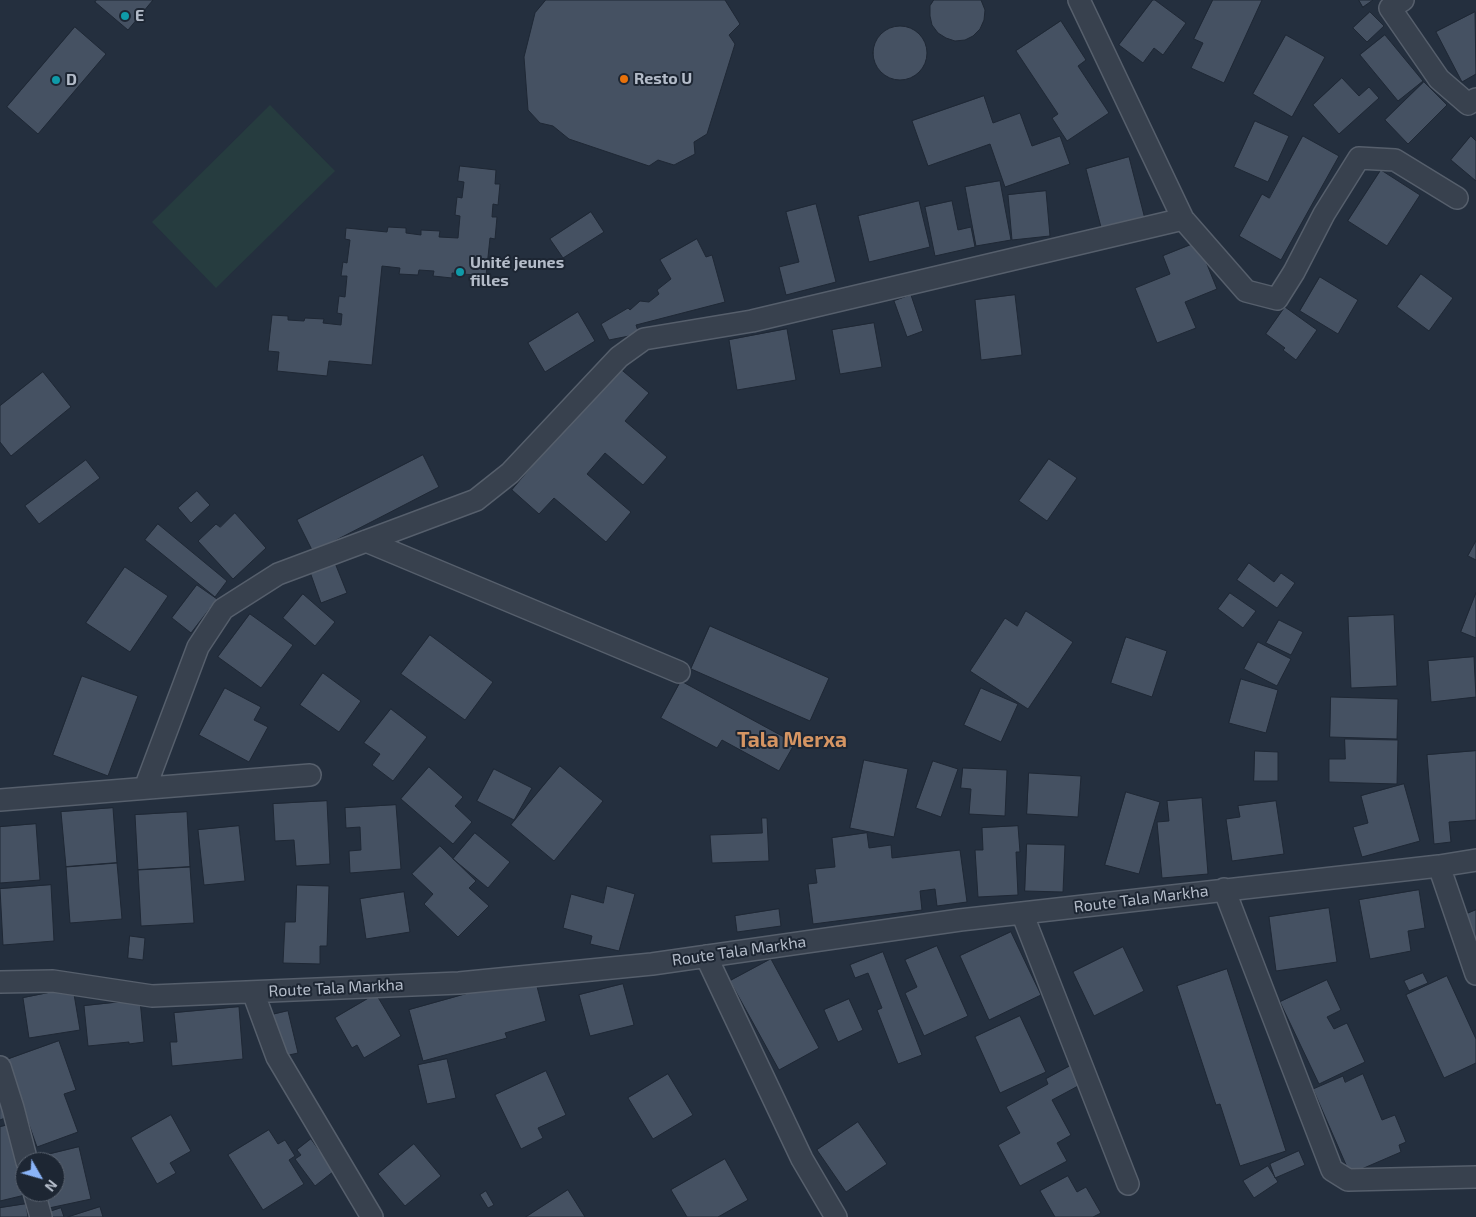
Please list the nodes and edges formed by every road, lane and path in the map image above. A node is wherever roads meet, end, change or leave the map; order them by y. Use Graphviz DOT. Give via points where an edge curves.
graph roads {
  1 [pos="1403,0"];
  2 [pos="1087,5"];
  3 [pos="1476,99"];
  4 [pos="1456,198"];
  5 [pos="1182,220"];
  6 [pos="366,541"];
  7 [pos="679,672"];
  8 [pos="310,775"];
  9 [pos="144,788"];
  10 [pos="0,800"];
  11 [pos="1476,860"];
  12 [pos="1439,866"];
  13 [pos="1224,890"];
  14 [pos="1022,913"];
  15 [pos="706,956"];
  16 [pos="1476,974"];
  17 [pos="0,982"];
  18 [pos="253,992"];
  19 [pos="0,1067"];
  20 [pos="24,1152"];
  21 [pos="1476,1177"];
  22 [pos="1128,1184"];
  23 [pos="37,1202"];
  24 [pos="41,1217"];
  25 [pos="372,1217"];
  26 [pos="836,1217"];
  1 -- 3 [label="street" via="1390,8 1439,79 1468,104"];
  2 -- 5 [label="street"];
  4 -- 5 [label="street" via="1395,160 1359,158 1277,299 1246,291"];
  5 -- 6 [label="street" via="752,321 644,338 618,358 510,473 476,500"];
  6 -- 7 [label="street"];
  6 -- 9 [label="street" via="278,574 223,609 198,647"];
  8 -- 9 [label="street"];
  9 -- 10 [label="street"];
  11 -- 12 [label="street, Route Tala Markha"];
  12 -- 13 [label="street, Route Tala Markha"];
  12 -- 16 [label="street"];
  13 -- 14 [label="street, Route Tala Markha"];
  13 -- 21 [label="street" via="1332,1170 1348,1180"];
  14 -- 15 [label="street, Route Tala Markha"];
  14 -- 22 [label="street"];
  15 -- 18 [label="street, Route Tala Markha" via="460,983"];
  15 -- 26 [label="street" via="802,1159"];
  17 -- 18 [label="street, Route Tala Markha" via="53,981 152,996"];
  18 -- 25 [label="street" via="277,1057"];
  19 -- 20 [label="street"];
  23 -- 24 [label="street"];
}
